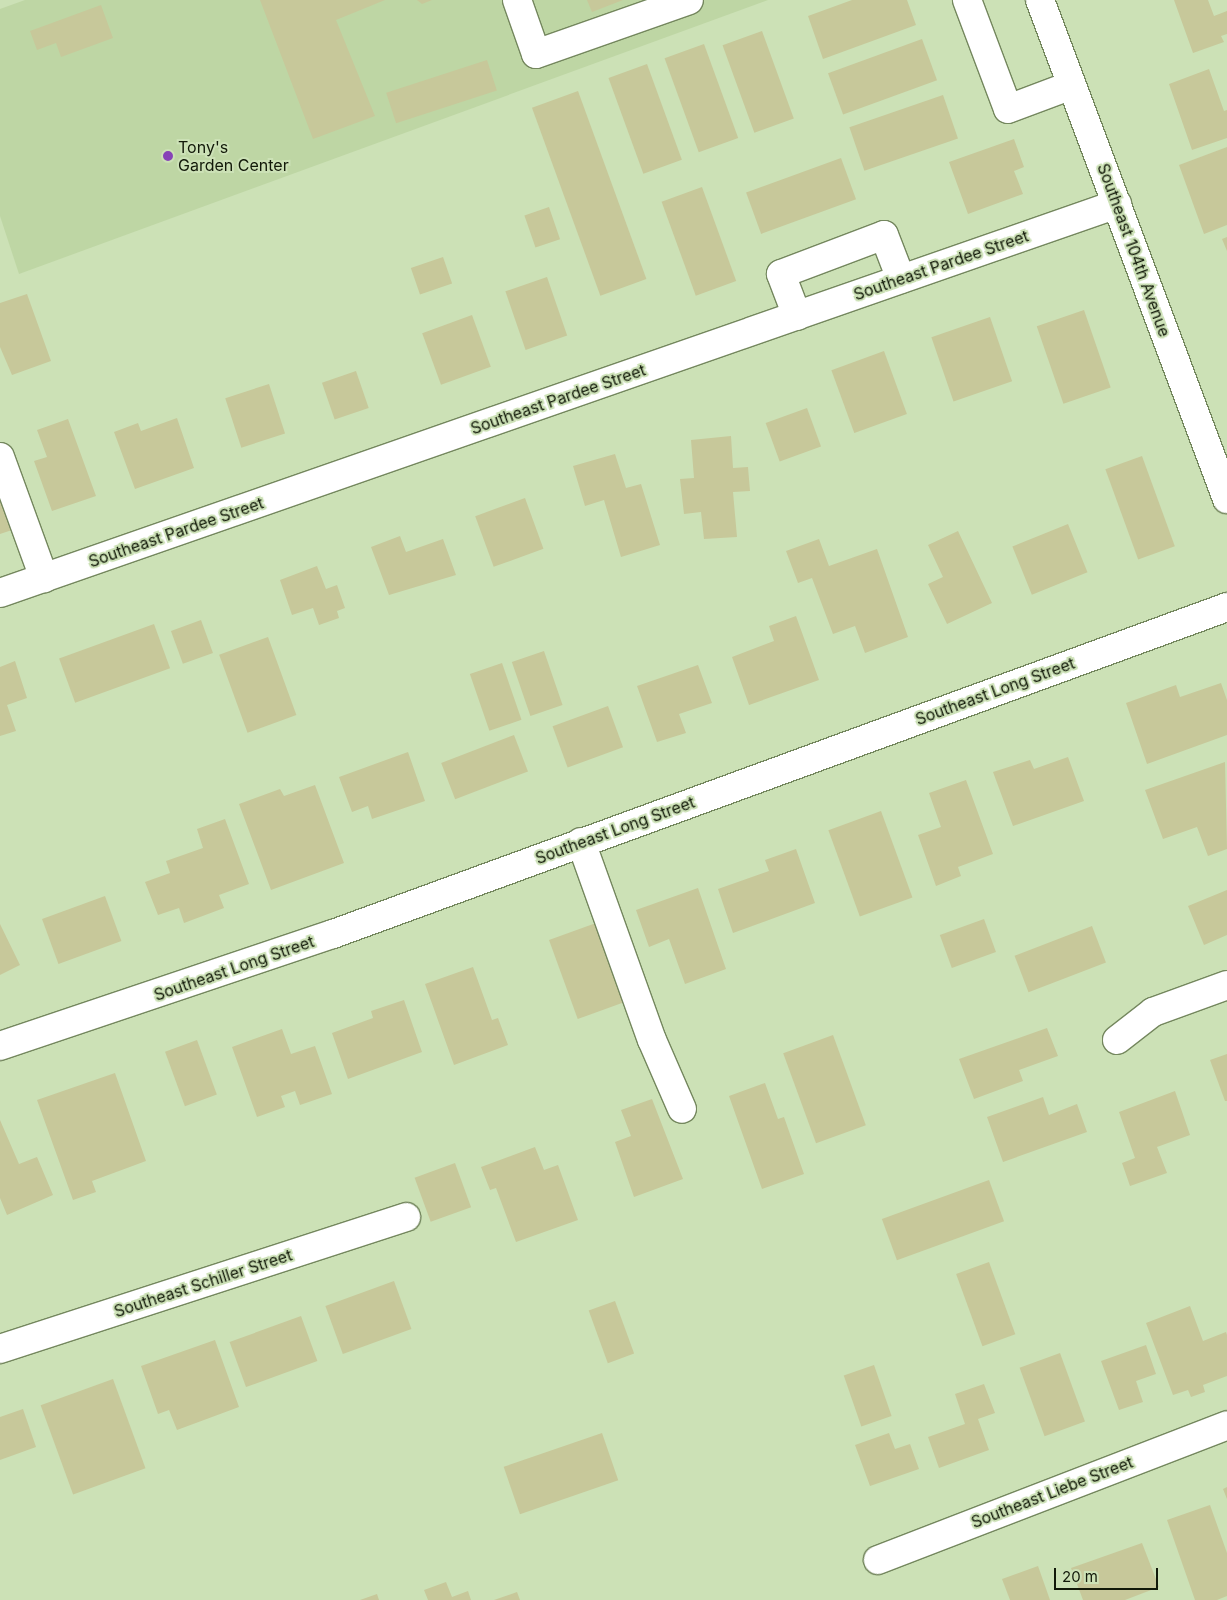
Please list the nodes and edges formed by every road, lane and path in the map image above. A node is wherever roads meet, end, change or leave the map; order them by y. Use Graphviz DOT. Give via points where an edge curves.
graph roads {
  1 [pos="517,0"];
  2 [pos="689,0"];
  3 [pos="967,0"];
  4 [pos="1040,0"];
  5 [pos="1072,85"];
  6 [pos="1116,204"];
  7 [pos="901,279"];
  8 [pos="797,316"];
  9 [pos="0,457"];
  10 [pos="1227,499"];
  11 [pos="44,578"];
  12 [pos="0,593"];
  13 [pos="1227,607"];
  14 [pos="581,842"];
  15 [pos="1227,985"];
  16 [pos="1117,1040"];
  17 [pos="0,1046"];
  18 [pos="682,1109"];
  19 [pos="406,1217"];
  20 [pos="0,1349"];
  21 [pos="1227,1425"];
  22 [pos="878,1560"];
  1 -- 2 [label="street" via="536,54"];
  3 -- 5 [label="street" via="1008,109"];
  4 -- 5 [label="street, Southeast 104th Avenue"];
  5 -- 6 [label="street, Southeast 104th Avenue"];
  6 -- 7 [label="street, Southeast Pardee Street"];
  6 -- 10 [label="street, Southeast 104th Avenue"];
  7 -- 8 [label="street, Southeast Pardee Street"];
  7 -- 8 [label="street" via="884,235 782,274"];
  8 -- 11 [label="street, Southeast Pardee Street"];
  9 -- 11 [label="street"];
  11 -- 12 [label="street, Southeast Pardee Street"];
  13 -- 14 [label="street, Southeast Long Street"];
  14 -- 17 [label="street, Southeast Long Street" via="333,934"];
  14 -- 18 [label="street" via="652,1040"];
  15 -- 16 [label="street" via="1153,1012"];
  19 -- 20 [label="street, Southeast Schiller Street"];
  21 -- 22 [label="street, Southeast Liebe Street"];
}
